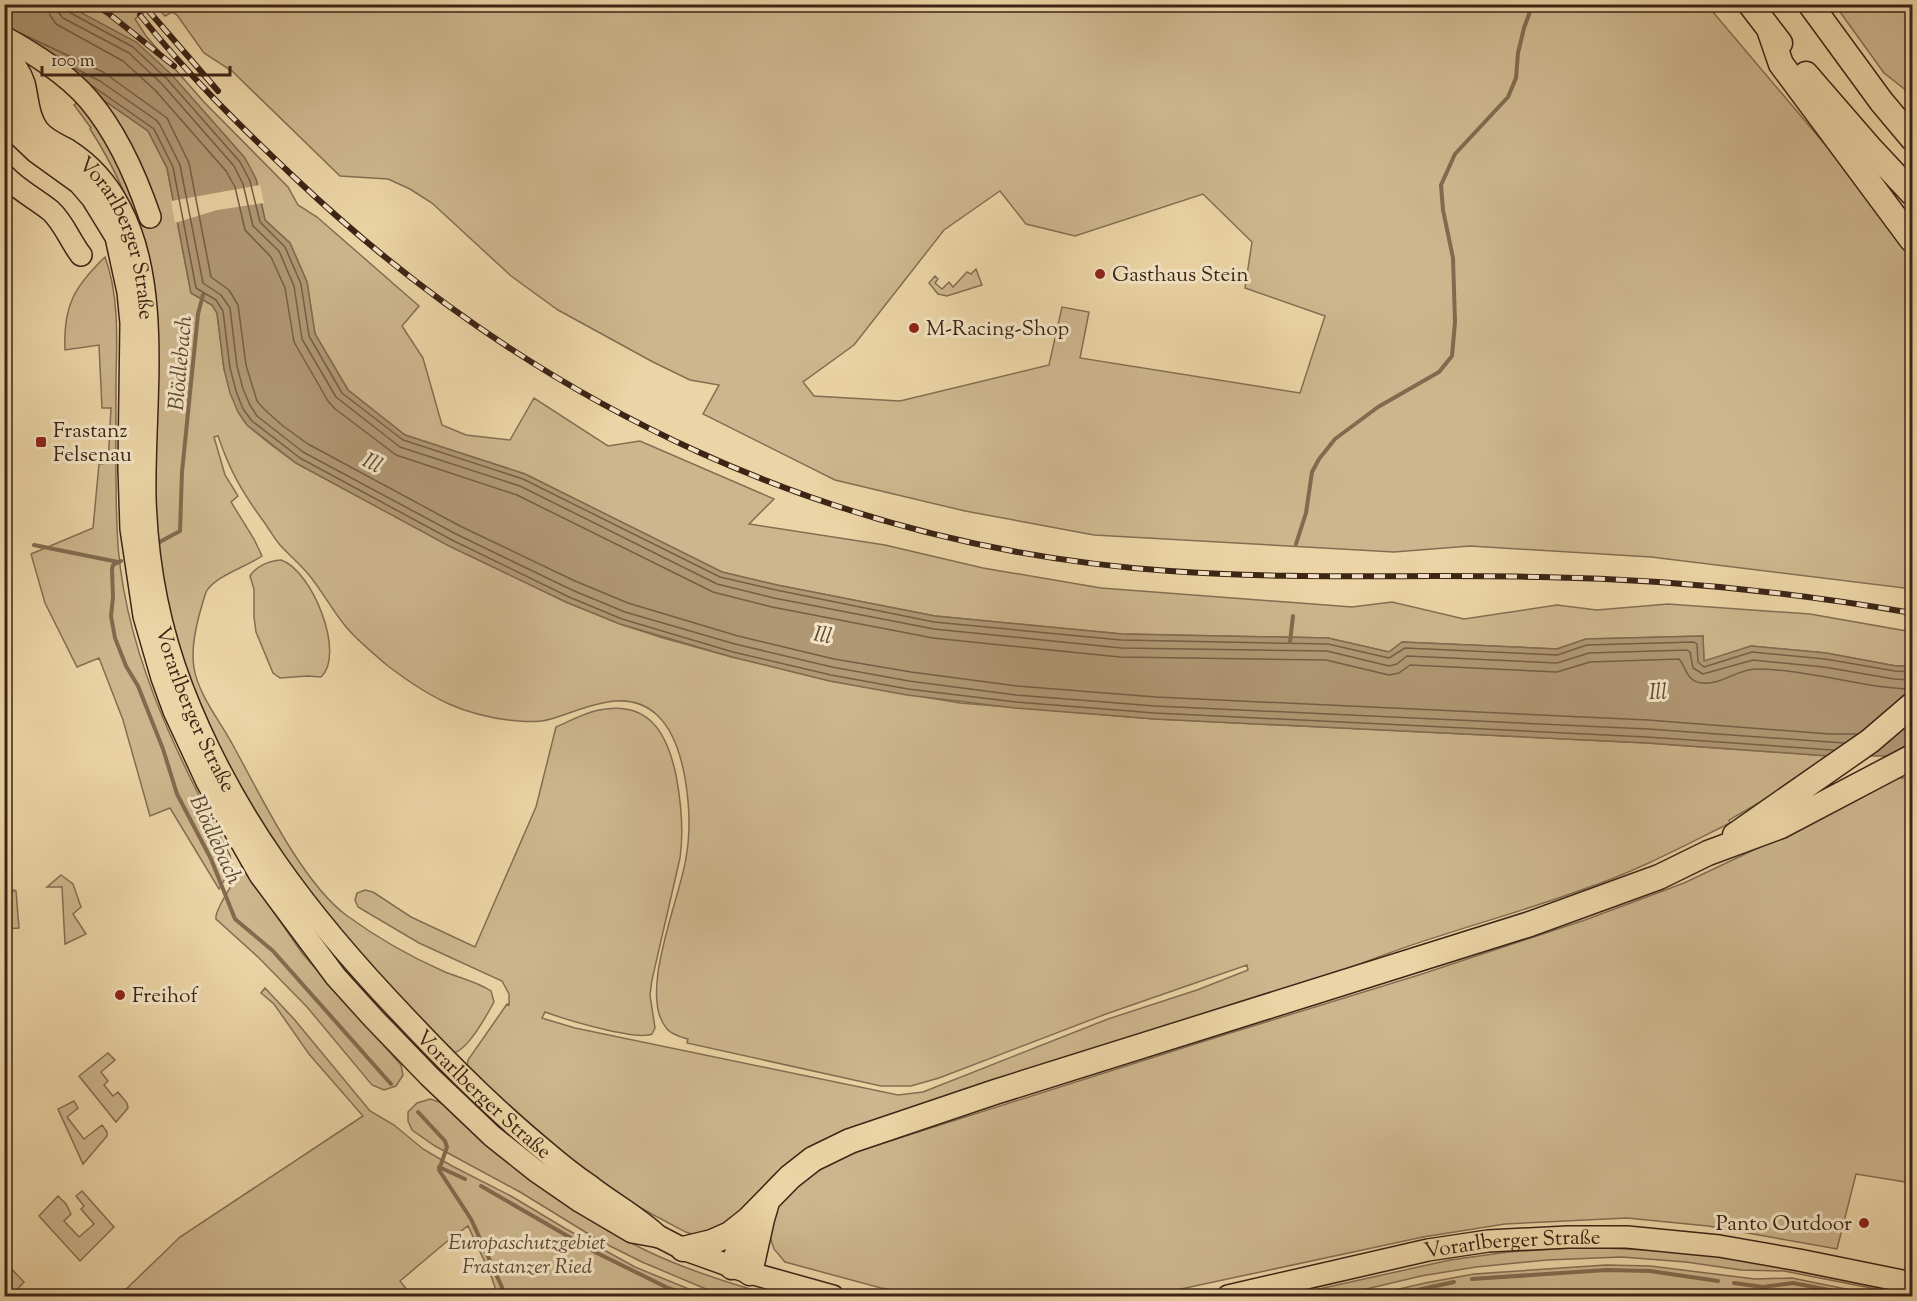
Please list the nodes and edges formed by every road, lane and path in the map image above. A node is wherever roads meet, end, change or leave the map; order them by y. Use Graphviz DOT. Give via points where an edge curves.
graph roads {
  1 [pos="1750,4"];
  2 [pos="1810,4"];
  3 [pos="1770,32"];
  4 [pos="4,37"];
  5 [pos="4,53"];
  6 [pos="4,78"];
  7 [pos="1870,87"];
  8 [pos="15,115"];
  9 [pos="1912,120"];
  10 [pos="1912,138"];
  11 [pos="47,139"];
  12 [pos="14,140"];
  13 [pos="4,176"];
  14 [pos="1912,193"];
  15 [pos="150,217"];
  16 [pos="1912,240"];
  17 [pos="81,255"];
  18 [pos="1912,705"];
  19 [pos="1912,757"];
  20 [pos="1708,853"];
  21 [pos="769,1199"];
  22 [pos="749,1219"];
  23 [pos="660,1237"];
  24 [pos="683,1249"];
  25 [pos="741,1270"];
  26 [pos="1912,1283"];
  27 [pos="832,1296"];
  28 [pos="1228,1296"];
  1 -- 3 [label="highway"];
  2 -- 7 [label="highway"];
  3 -- 14 [label="highway"];
  3 -- 16 [label="highway" via="1780,64"];
  4 -- 15 [label="main road" via="33,53 88,98 116,138"];
  5 -- 8 [label="main road, Vorarlberger Straße" via="14,62 23,81"];
  6 -- 8 [label="main road, Vorarlberger Straße"];
  7 -- 9 [label="highway"];
  7 -- 10 [label="highway"];
  8 -- 11 [label="main road, Vorarlberger Straße"];
  8 -- 12 [label="main road"];
  11 -- 12 [label="main road"];
  11 -- 23 [label="main road, Vorarlberger Straße" via="97,174 120,206 132,232 146,321 145,498 149,554 160,614 178,674 233,796 276,865 353,963 450,1066 546,1152"];
  12 -- 23 [label="main road, Vorarlberger Straße" via="78,183 116,237 131,323 131,529 144,616 174,711 240,842 336,976 429,1076 492,1136 581,1202 632,1232"];
  13 -- 17 [label="main road" via="56,217"];
  18 -- 20 [label="highway" via="1870,741"];
  19 -- 20 [label="highway" via="1763,834"];
  20 -- 21 [label="highway" via="1659,877 1530,924 850,1141 813,1159"];
  21 -- 22 [label="highway"];
  21 -- 25 [label="highway"];
  22 -- 24 [label="highway" via="730,1234"];
  22 -- 25 [label="highway"];
  23 -- 24 [label="main road, Vorarlberger Straße"];
  24 -- 25 [label="main road, Vorarlberger Straße"];
  25 -- 27 [label="main road, Vorarlberger Straße"];
  26 -- 28 [label="main road, Vorarlberger Straße" via="1719,1246 1627,1237 1558,1237 1428,1250"];
}
